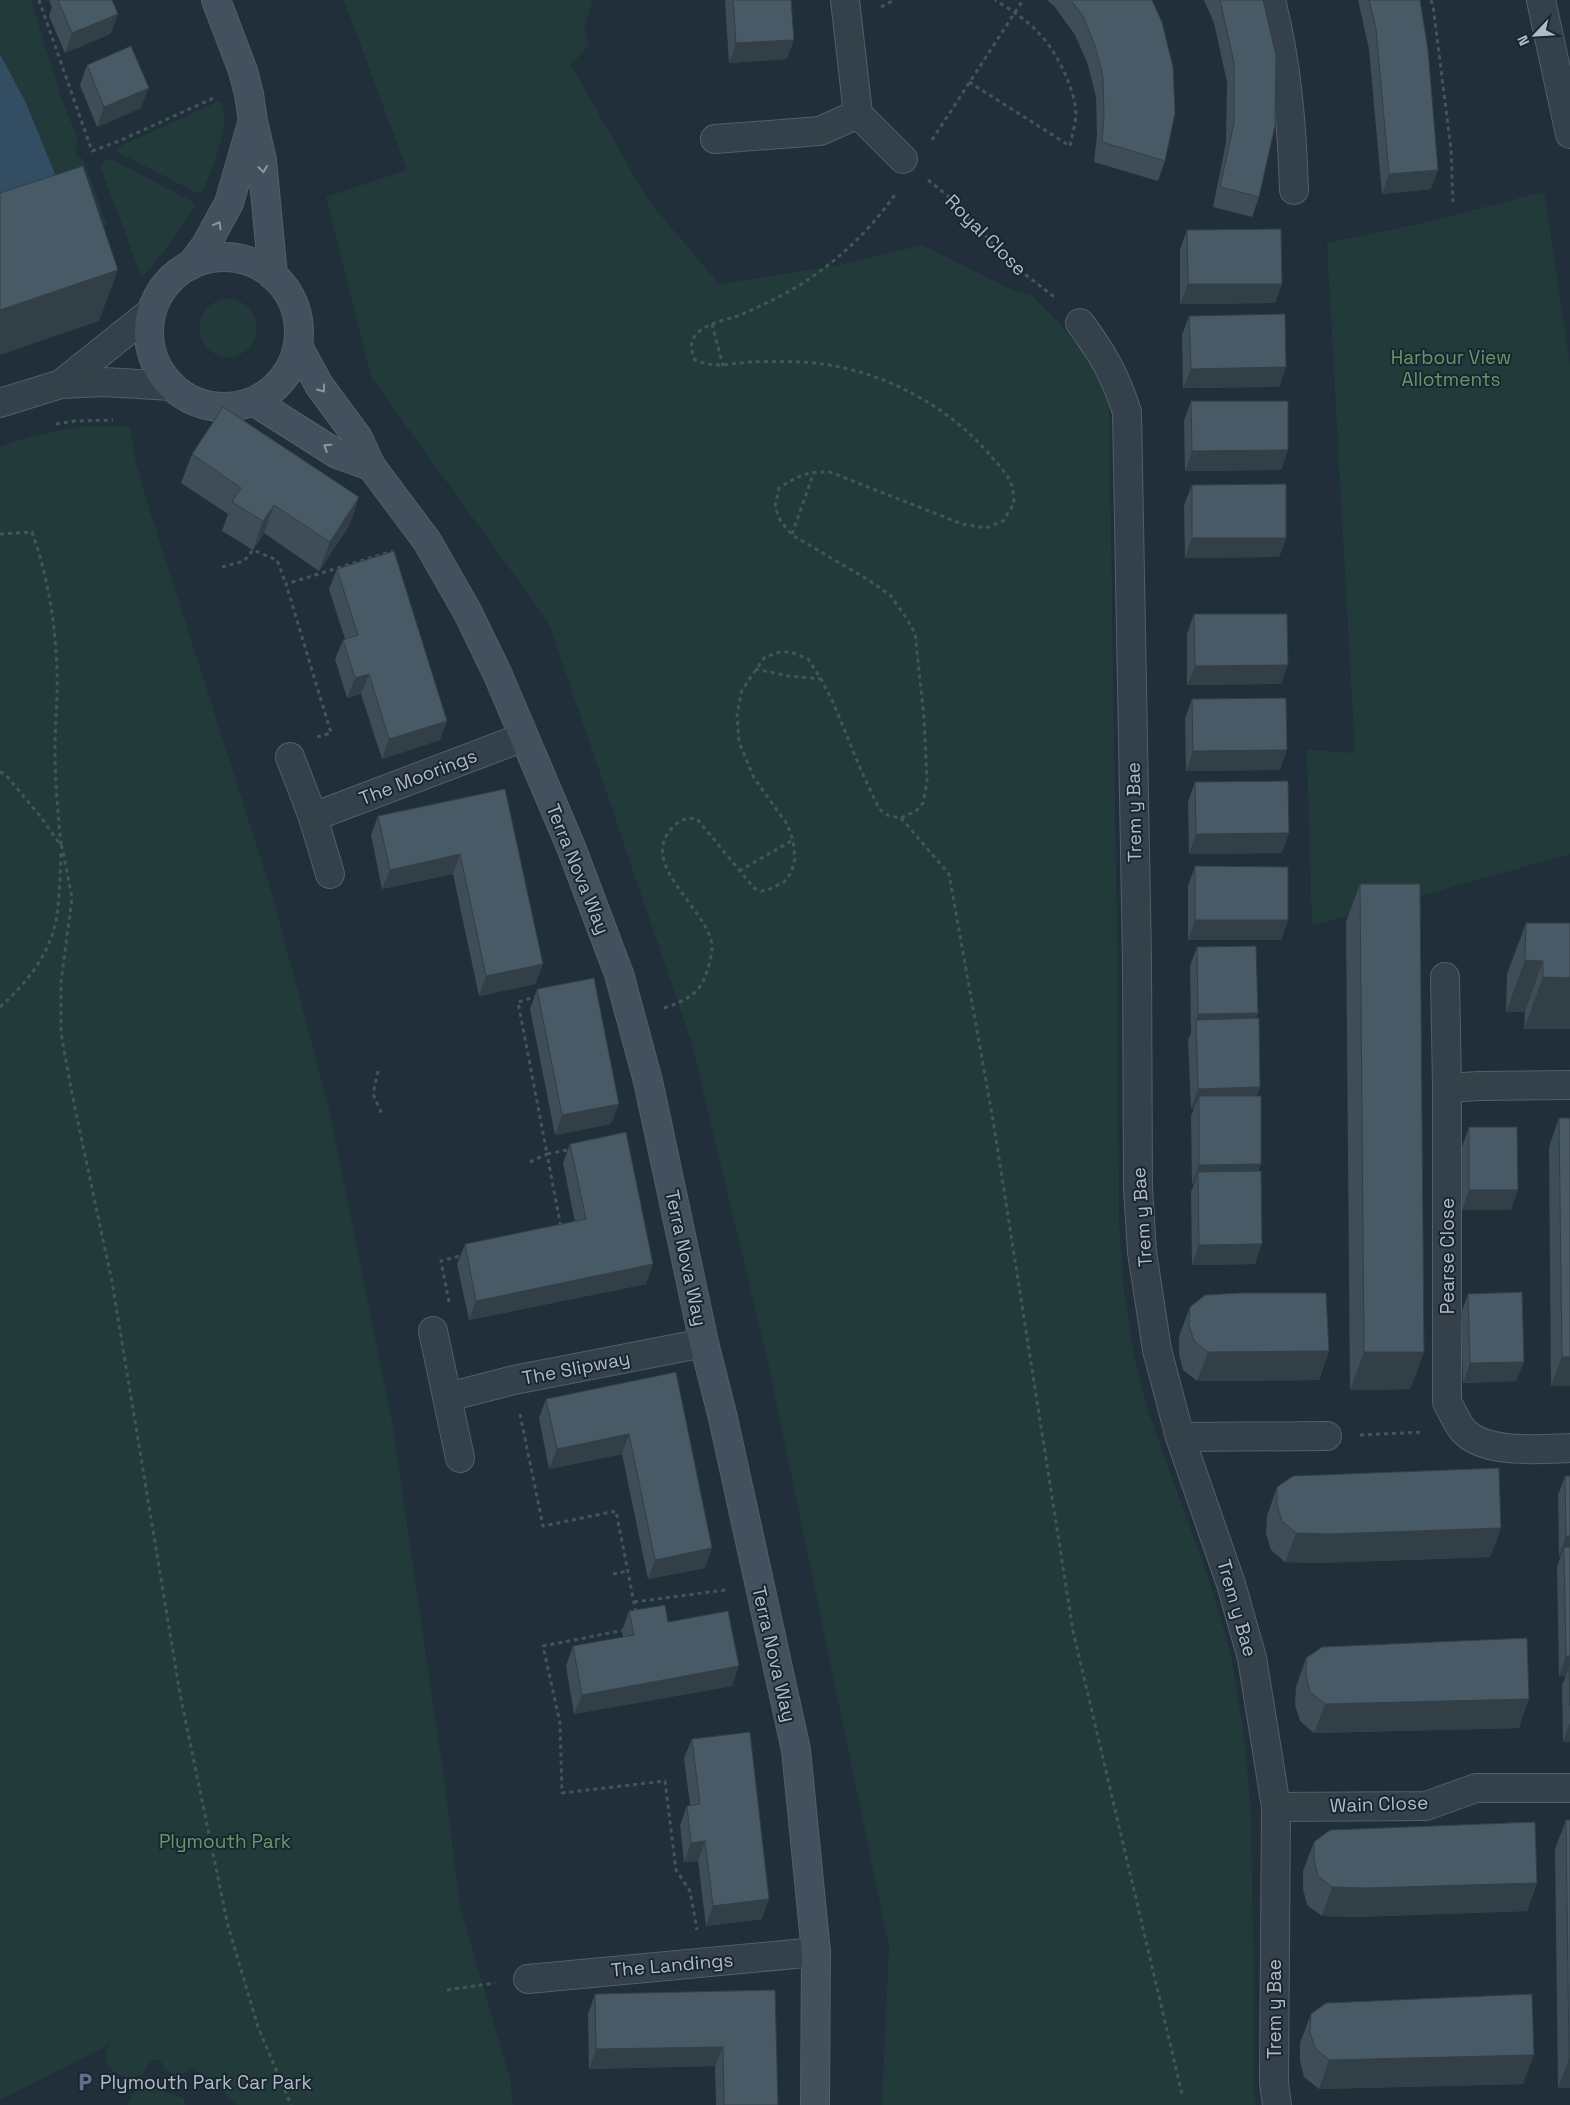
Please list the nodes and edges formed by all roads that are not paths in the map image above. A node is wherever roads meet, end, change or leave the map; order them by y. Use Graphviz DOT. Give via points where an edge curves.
graph roads {
  1 [pos="216,0"];
  2 [pos="845,0"];
  3 [pos="1272,0"];
  4 [pos="1540,0"];
  5 [pos="1566,96"];
  6 [pos="858,114"];
  7 [pos="253,121"];
  8 [pos="1570,134"];
  9 [pos="715,138"];
  10 [pos="903,159"];
  11 [pos="1294,190"];
  12 [pos="191,265"];
  13 [pos="273,276"];
  14 [pos="151,312"];
  15 [pos="1080,323"];
  16 [pos="298,346"];
  17 [pos="61,384"];
  18 [pos="172,386"];
  19 [pos="254,402"];
  20 [pos="0,404"];
  21 [pos="371,466"];
  22 [pos="524,737"];
  23 [pos="290,758"];
  24 [pos="313,817"];
  25 [pos="330,874"];
  26 [pos="1445,977"];
  27 [pos="1570,1085"];
  28 [pos="1447,1088"];
  29 [pos="434,1331"];
  30 [pos="704,1343"];
  31 [pos="448,1397"];
  32 [pos="1327,1436"];
  33 [pos="1180,1437"];
  34 [pos="1570,1448"];
  35 [pos="460,1458"];
  36 [pos="1570,1788"];
  37 [pos="1276,1807"];
  38 [pos="816,1952"];
  39 [pos="528,1979"];
  40 [pos="815,2105"];
  41 [pos="1278,2105"];
  1 -- 7 [label="street" via="243,71"];
  2 -- 6 [label="street"];
  3 -- 11 [label="street" via="1281,38 1292,121"];
  4 -- 5 [label="street"];
  5 -- 8 [label="street"];
  6 -- 9 [label="street" via="820,131"];
  6 -- 10 [label="street"];
  12 -- 7 [label="street, one-way" via="229,203"];
  7 -- 13 [label="street, one-way" via="262,160"];
  12 -- 13 [label="street" via="212,258 234,258 255,264"];
  12 -- 14 [label="street" via="173,278"];
  13 -- 16 [label="street" via="287,290 295,308 300,327"];
  14 -- 17 [label="street"];
  14 -- 18 [label="street" via="149,345"];
  15 -- 33 [label="street, Trem y Bae" via="1118,383 1127,412 1138,1187 1142,1252 1156,1350"];
  16 -- 19 [label="street" via="292,367 279,384"];
  16 -- 21 [label="street, Terra Nova Way, one-way" via="320,385 358,438"];
  17 -- 18 [label="street" via="104,382"];
  17 -- 20 [label="street"];
  18 -- 19 [label="street" via="191,400 216,407 243,406"];
  21 -- 19 [label="street, one-way" via="337,454"];
  21 -- 22 [label="street, Terra Nova Way" via="427,541 467,611"];
  22 -- 24 [label="street, The Moorings"];
  22 -- 30 [label="street, Terra Nova Way" via="571,847 619,974 648,1081"];
  23 -- 24 [label="street"];
  24 -- 25 [label="street"];
  26 -- 28 [label="street, Pearse Close"];
  27 -- 28 [label="street"];
  28 -- 34 [label="street, Pearse Close" via="1447,1402 1463,1430 1488,1446"];
  29 -- 31 [label="street"];
  30 -- 31 [label="street, The Slipway" via="514,1380"];
  30 -- 38 [label="street, Terra Nova Way" via="796,1750"];
  31 -- 35 [label="street"];
  32 -- 33 [label="street"];
  33 -- 37 [label="street, Trem y Bae" via="1231,1584 1252,1658"];
  36 -- 37 [label="street, Wain Close" via="1476,1788 1426,1806"];
  37 -- 41 [label="street, Trem y Bae" via="1274,2082"];
  38 -- 39 [label="street, The Landings"];
  38 -- 40 [label="street, Terra Nova Way"];
}
